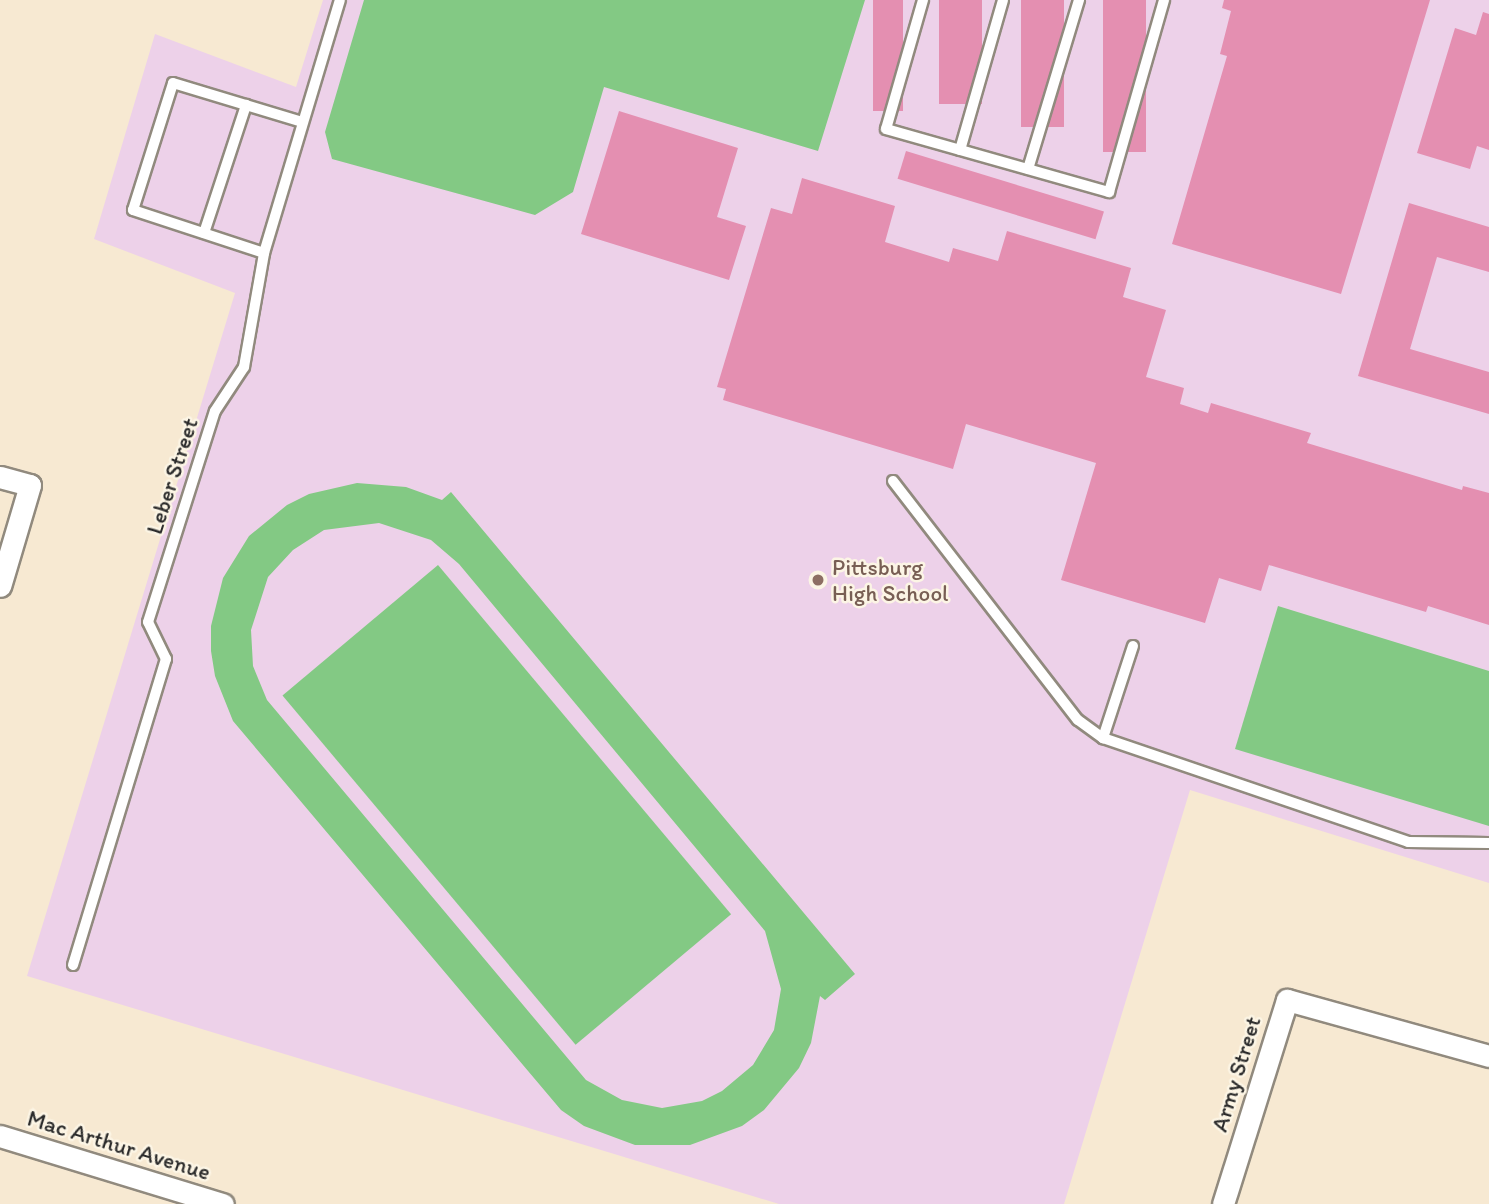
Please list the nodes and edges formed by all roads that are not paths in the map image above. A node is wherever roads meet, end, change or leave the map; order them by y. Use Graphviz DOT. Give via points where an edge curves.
graph roads {
  1 [pos="340,0"];
  2 [pos="923,0"];
  3 [pos="1003,0"];
  4 [pos="1079,0"];
  5 [pos="1164,0"];
  6 [pos="246,105"];
  7 [pos="302,122"];
  8 [pos="960,150"];
  9 [pos="1028,169"];
  10 [pos="204,233"];
  11 [pos="264,253"];
  12 [pos="0,477"];
  13 [pos="893,481"];
  14 [pos="0,586"];
  15 [pos="1133,646"];
  16 [pos="1103,738"];
  17 [pos="1489,843"];
  18 [pos="74,965"];
  19 [pos="1489,1056"];
  20 [pos="0,1136"];
  21 [pos="223,1204"];
  22 [pos="1223,1204"];
  1 -- 7 [label="lane, Leber Street"];
  2 -- 8 [label="lane" via="886,129"];
  3 -- 8 [label="lane"];
  4 -- 9 [label="lane"];
  5 -- 9 [label="lane" via="1109,192"];
  6 -- 7 [label="lane"];
  6 -- 10 [label="lane"];
  6 -- 10 [label="lane" via="173,83 133,210"];
  7 -- 11 [label="lane, Leber Street"];
  8 -- 9 [label="lane"];
  10 -- 11 [label="lane"];
  11 -- 18 [label="lane, Leber Street" via="244,367 215,411 148,622 166,659"];
  12 -- 14 [label="street" via="30,485"];
  13 -- 16 [label="lane" via="1078,720"];
  15 -- 16 [label="lane"];
  16 -- 17 [label="lane" via="1408,842"];
  19 -- 22 [label="street, Army Street" via="1287,1000"];
  20 -- 21 [label="street, Mac Arthur Avenue"];
}
